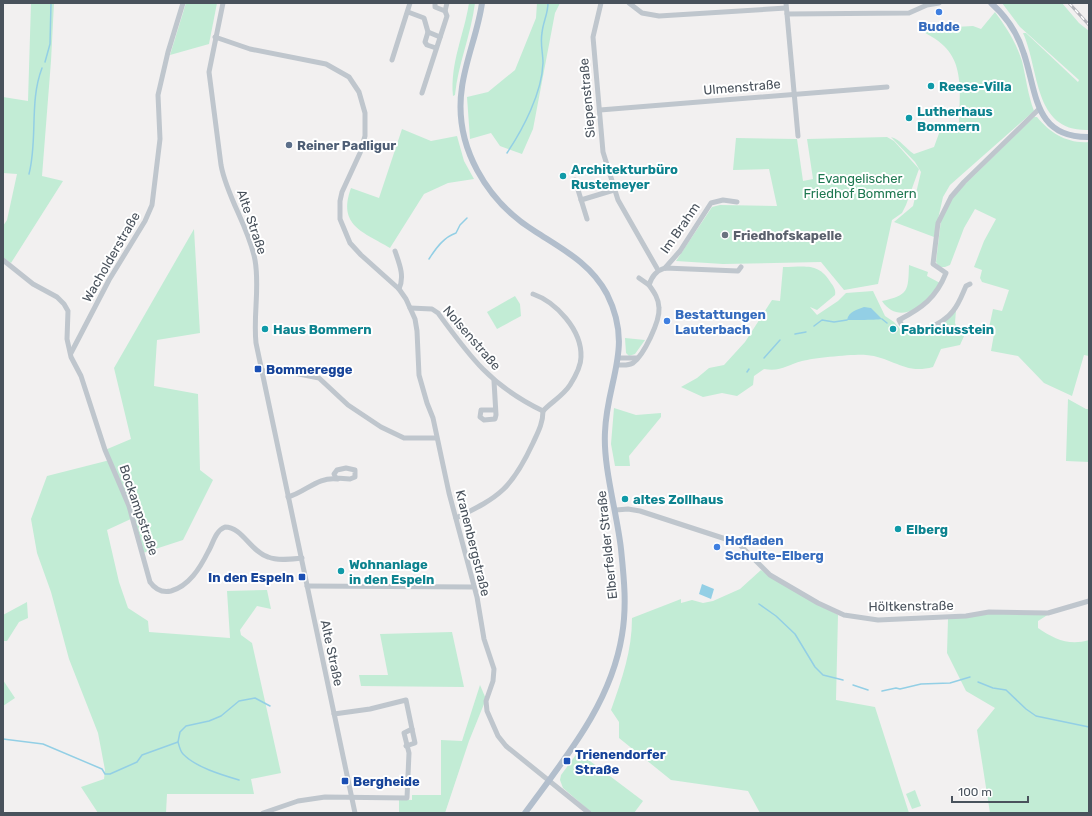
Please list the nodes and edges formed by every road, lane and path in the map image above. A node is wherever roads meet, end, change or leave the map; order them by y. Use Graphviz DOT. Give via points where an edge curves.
graph roads {
  1 [pos="183,3"];
  2 [pos="223,3"];
  3 [pos="410,3"];
  4 [pos="435,3"];
  5 [pos="448,3"];
  6 [pos="482,3"];
  7 [pos="601,3"];
  8 [pos="629,3"];
  9 [pos="939,3"];
  10 [pos="991,3"];
  11 [pos="786,6"];
  12 [pos="445,11"];
  13 [pos="408,12"];
  14 [pos="787,14"];
  15 [pos="428,32"];
  16 [pos="215,37"];
  17 [pos="440,37"];
  18 [pos="436,48"];
  19 [pos="392,60"];
  20 [pos="886,87"];
  21 [pos="422,93"];
  22 [pos="794,93"];
  23 [pos="1039,109"];
  24 [pos="600,110"];
  25 [pos="798,136"];
  26 [pos="1089,137"];
  27 [pos="575,180"];
  28 [pos="614,190"];
  29 [pos="581,200"];
  30 [pos="737,202"];
  31 [pos="588,219"];
  32 [pos="395,251"];
  33 [pos="3,260"];
  34 [pos="741,267"];
  35 [pos="665,268"];
  36 [pos="658,270"];
  37 [pos="639,278"];
  38 [pos="970,284"];
  39 [pos="649,285"];
  40 [pos="399,289"];
  41 [pos="533,294"];
  42 [pos="410,308"];
  43 [pos="71,353"];
  44 [pos="619,358"];
  45 [pos="637,358"];
  46 [pos="618,365"];
  47 [pos="261,371"];
  48 [pos="494,381"];
  49 [pos="495,410"];
  50 [pos="543,411"];
  51 [pos="436,438"];
  52 [pos="338,479"];
  53 [pos="288,497"];
  54 [pos="616,510"];
  55 [pos="456,518"];
  56 [pos="302,558"];
  57 [pos="307,586"];
  58 [pos="472,587"];
  59 [pos="1089,601"];
  60 [pos="334,714"];
  61 [pos="412,729"];
  62 [pos="406,746"];
  63 [pos="550,781"];
  64 [pos="352,796"];
  65 [pos="273,811"];
  66 [pos="263,813"];
  67 [pos="356,813"];
  68 [pos="525,813"];
  69 [pos="589,813"];
  1 -- 43 [label="street, Wacholderstraße" via="158,95 160,139 152,205"];
  2 -- 16 [label="street, Alte Straße"];
  3 -- 13 [label="street"];
  4 -- 12 [label="street" via="437,9"];
  5 -- 12 [label="street"];
  6 -- 44 [label="main road, Elberfelder Straße" via="461,96 463,130 470,157 479,176 501,205 524,225 576,257 597,279 615,316"];
  7 -- 24 [label="street, Siepenstraße" via="593,36"];
  8 -- 11 [label="street" via="642,14 659,16"];
  9 -- 14 [label="street" via="909,13"];
  10 -- 23 [label="main road" via="1006,19 1018,38"];
  11 -- 14 [label="street"];
  12 -- 17 [label="street" via="447,16"];
  13 -- 15 [label="street" via="424,18"];
  13 -- 19 [label="street"];
  14 -- 22 [label="street"];
  15 -- 17 [label="street"];
  15 -- 18 [label="street" via="425,44"];
  16 -- 40 [label="street, Kranenbergstraße" via="250,49 326,64 352,80 363,103 365,136 342,192 340,218 347,239 355,249"];
  16 -- 47 [label="street, Alte Straße" via="210,72 219,153 224,175 255,260 257,277 254,323"];
  17 -- 18 [label="street"];
  18 -- 21 [label="street"];
  20 -- 22 [label="street, Ulmenstraße"];
  22 -- 24 [label="street, Ulmenstraße"];
  22 -- 25 [label="street"];
  23 -- 26 [label="main road" via="1058,131"];
  23 -- 38 [label="street" via="964,182 944,209 938,223 932,257 933,264 946,273 928,302 899,320 905,329 911,330 925,329 945,320 957,306 966,286"];
  24 -- 28 [label="street, Siepenstraße" via="603,152"];
  27 -- 29 [label="street"];
  28 -- 29 [label="street"];
  28 -- 36 [label="street, Siepenstraße"];
  29 -- 31 [label="street"];
  30 -- 35 [label="street, Im Brahm" via="729,200 711,203 680,251"];
  32 -- 40 [label="street" via="402,283"];
  33 -- 43 [label="street, Bockampstraße" via="64,304 68,311"];
  34 -- 35 [label="street" via="738,271"];
  35 -- 36 [label="street"];
  36 -- 39 [label="street"];
  37 -- 39 [label="street"];
  39 -- 45 [label="street" via="655,292 659,304 658,319"];
  40 -- 42 [label="street, Kranenbergstraße"];
  41 -- 50 [label="street" via="556,308 570,324 578,339 581,353 580,363 570,385"];
  42 -- 48 [label="street, Nolsenstraße" via="432,309 438,313 478,366"];
  42 -- 51 [label="street, Kranenbergstraße" via="417,331 419,375 426,403 433,418"];
  43 -- 56 [label="street, Bockampstraße" via="105,450 129,506 150,582 157,590 167,592 187,582 208,552 218,532 225,527 235,530 268,558"];
  44 -- 45 [label="street"];
  44 -- 46 [label="main road, Elberfelder Straße"];
  45 -- 46 [label="street" via="627,366"];
  46 -- 54 [label="main road, Elberfelder Straße" via="604,433 606,460"];
  47 -- 51 [label="street" via="279,370 319,378 344,402 381,427 404,438"];
  47 -- 53 [label="street, Alte Straße"];
  48 -- 49 [label="street, Nolsenstraße"];
  48 -- 50 [label="street, Nolsenstraße" via="526,403"];
  50 -- 55 [label="street" via="543,420 526,458 511,482 484,504"];
  51 -- 55 [label="street, Kranenbergstraße"];
  52 -- 53 [label="street" via="323,479 303,492"];
  53 -- 56 [label="street, Alte Straße"];
  54 -- 59 [label="street, Höltkenstraße" via="640,511 738,543 770,576 844,615 878,620 966,616 989,612 1048,613"];
  54 -- 63 [label="main road, Elberfelder Straße" via="625,591 623,628 616,664 592,718"];
  55 -- 58 [label="street, Kranenbergstraße"];
  56 -- 57 [label="street, Alte Straße"];
  57 -- 58 [label="street"];
  57 -- 60 [label="street, Alte Straße"];
  58 -- 63 [label="street, Kranenbergstraße" via="494,669 486,702 487,711 504,743"];
  60 -- 61 [label="street" via="406,700"];
  60 -- 64 [label="street, Alte Straße"];
  61 -- 62 [label="street" via="404,733"];
  61 -- 62 [label="street" via="415,743"];
  62 -- 64 [label="street" via="409,753 407,798"];
  63 -- 68 [label="main road, Elberfelder Straße"];
  63 -- 69 [label="street"];
  64 -- 65 [label="street" via="310,799"];
  64 -- 67 [label="street, Alte Straße"];
  65 -- 66 [label="street"];
}
